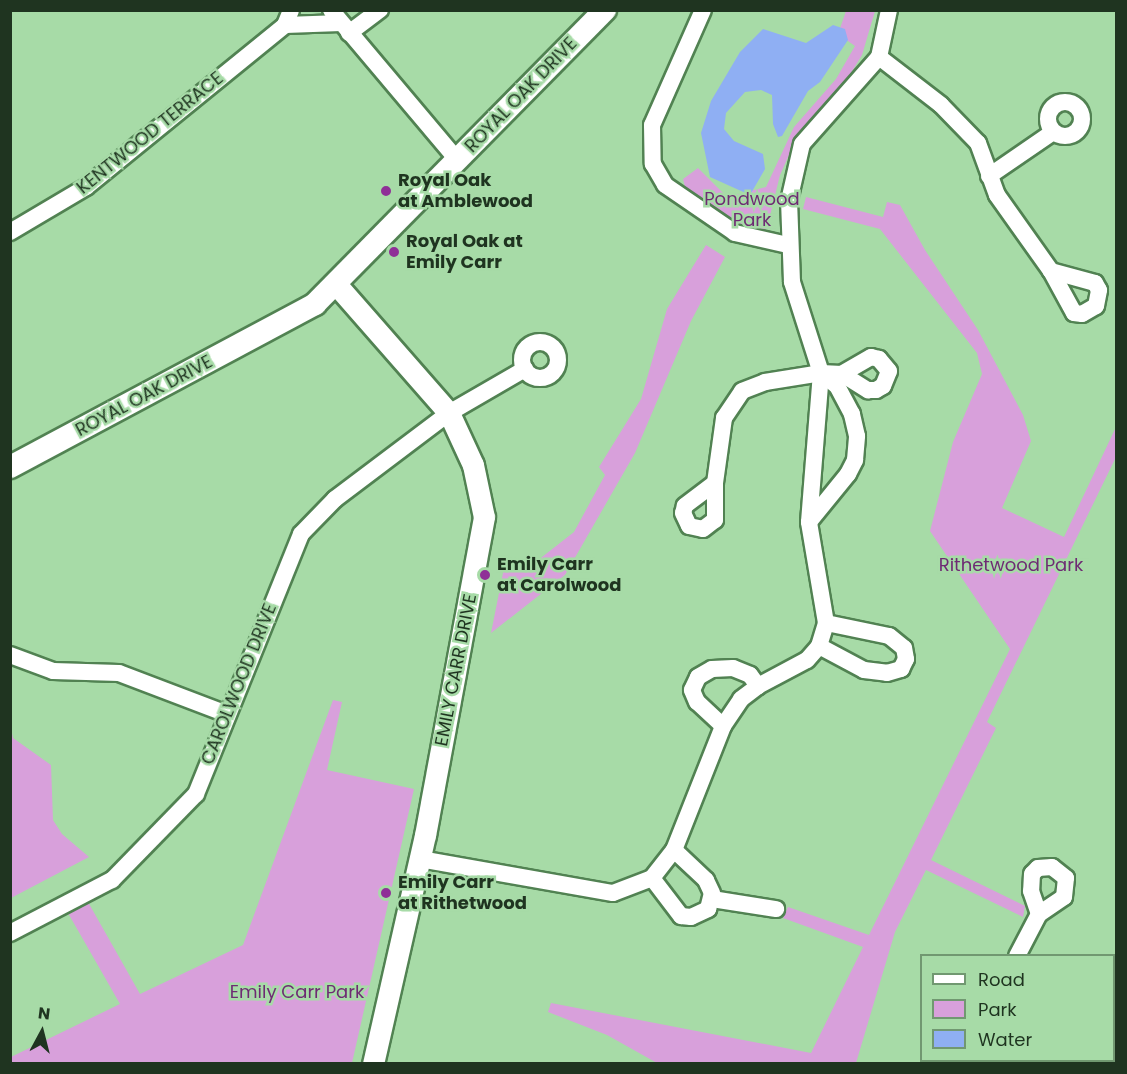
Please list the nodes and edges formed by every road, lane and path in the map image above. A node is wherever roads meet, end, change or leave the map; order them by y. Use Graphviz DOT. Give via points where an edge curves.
graph roads {
  1 [pos="380,10"];
  2 [pos="605,10"];
  3 [pos="703,10"];
  4 [pos="889,10"];
  5 [pos="288,18"];
  6 [pos="340,22"];
  7 [pos="879,57"];
  8 [pos="1053,132"];
  9 [pos="458,160"];
  10 [pos="989,176"];
  11 [pos="10,232"];
  12 [pos="788,245"];
  13 [pos="1051,271"];
  14 [pos="335,283"];
  15 [pos="525,369"];
  16 [pos="821,373"];
  17 [pos="842,374"];
  18 [pos="449,413"];
  19 [pos="10,450"];
  20 [pos="10,467"];
  21 [pos="715,483"];
  22 [pos="809,522"];
  23 [pos="826,623"];
  24 [pos="819,646"];
  25 [pos="10,655"];
  26 [pos="758,686"];
  27 [pos="226,714"];
  28 [pos="723,726"];
  29 [pos="674,850"];
  30 [pos="420,859"];
  31 [pos="652,878"];
  32 [pos="712,899"];
  33 [pos="776,909"];
  34 [pos="1039,914"];
  35 [pos="10,933"];
  36 [pos="1018,954"];
  37 [pos="373,1064"];
  1 -- 6 [label="street"];
  2 -- 9 [label="main road, ROYAL OAK DRIVE"];
  3 -- 12 [label="street" via="652,125 653,164 665,185 735,233"];
  4 -- 7 [label="street"];
  5 -- 6 [label="street, KENTWOOD TERRACE"];
  5 -- 11 [label="street, KENTWOOD TERRACE" via="86,187"];
  6 -- 9 [label="street"];
  7 -- 10 [label="street" via="965,128 978,143"];
  7 -- 12 [label="street" via="802,144 789,201"];
  8 -- 10 [label="street"];
  9 -- 14 [label="main road, ROYAL OAK DRIVE"];
  10 -- 13 [label="street" via="1003,204"];
  12 -- 16 [label="street" via="802,322"];
  13 -- 13 [label="street" via="1088,278 1099,290 1096,306 1082,314 1074,313"];
  14 -- 18 [label="street, EMILY CARR DRIVE"];
  14 -- 19 [label="main road, ROYAL OAK DRIVE" via="298,297"];
  14 -- 20 [label="main road, ROYAL OAK DRIVE" via="315,304"];
  15 -- 18 [label="street, CAROLWOOD DRIVE"];
  16 -- 17 [label="street"];
  16 -- 21 [label="street" via="765,382 742,391 724,418"];
  16 -- 22 [label="street"];
  16 -- 22 [label="street" via="837,386 852,414 856,448 848,474"];
  18 -- 27 [label="street, CAROLWOOD DRIVE" via="335,499 301,534"];
  18 -- 30 [label="street, EMILY CARR DRIVE" via="472,465 484,517"];
  22 -- 23 [label="street"];
  23 -- 24 [label="street"];
  23 -- 24 [label="street" via="889,636 904,648 906,659 901,669 887,673 864,670"];
  24 -- 26 [label="street" via="807,660"];
  25 -- 27 [label="street" via="53,671 119,673"];
  26 -- 28 [label="street" via="741,699"];
  26 -- 28 [label="street" via="750,675 733,668 712,669 698,677 692,690 697,702"];
  27 -- 35 [label="street, CAROLWOOD DRIVE" via="196,794 157,838 112,880"];
  28 -- 29 [label="street"];
  29 -- 31 [label="street"];
  29 -- 32 [label="street" via="706,880"];
  30 -- 31 [label="street" via="613,893"];
  30 -- 37 [label="street, EMILY CARR DRIVE"];
  31 -- 32 [label="street" via="681,916 700,915"];
  32 -- 33 [label="street"];
  34 -- 36 [label="street"];
}
